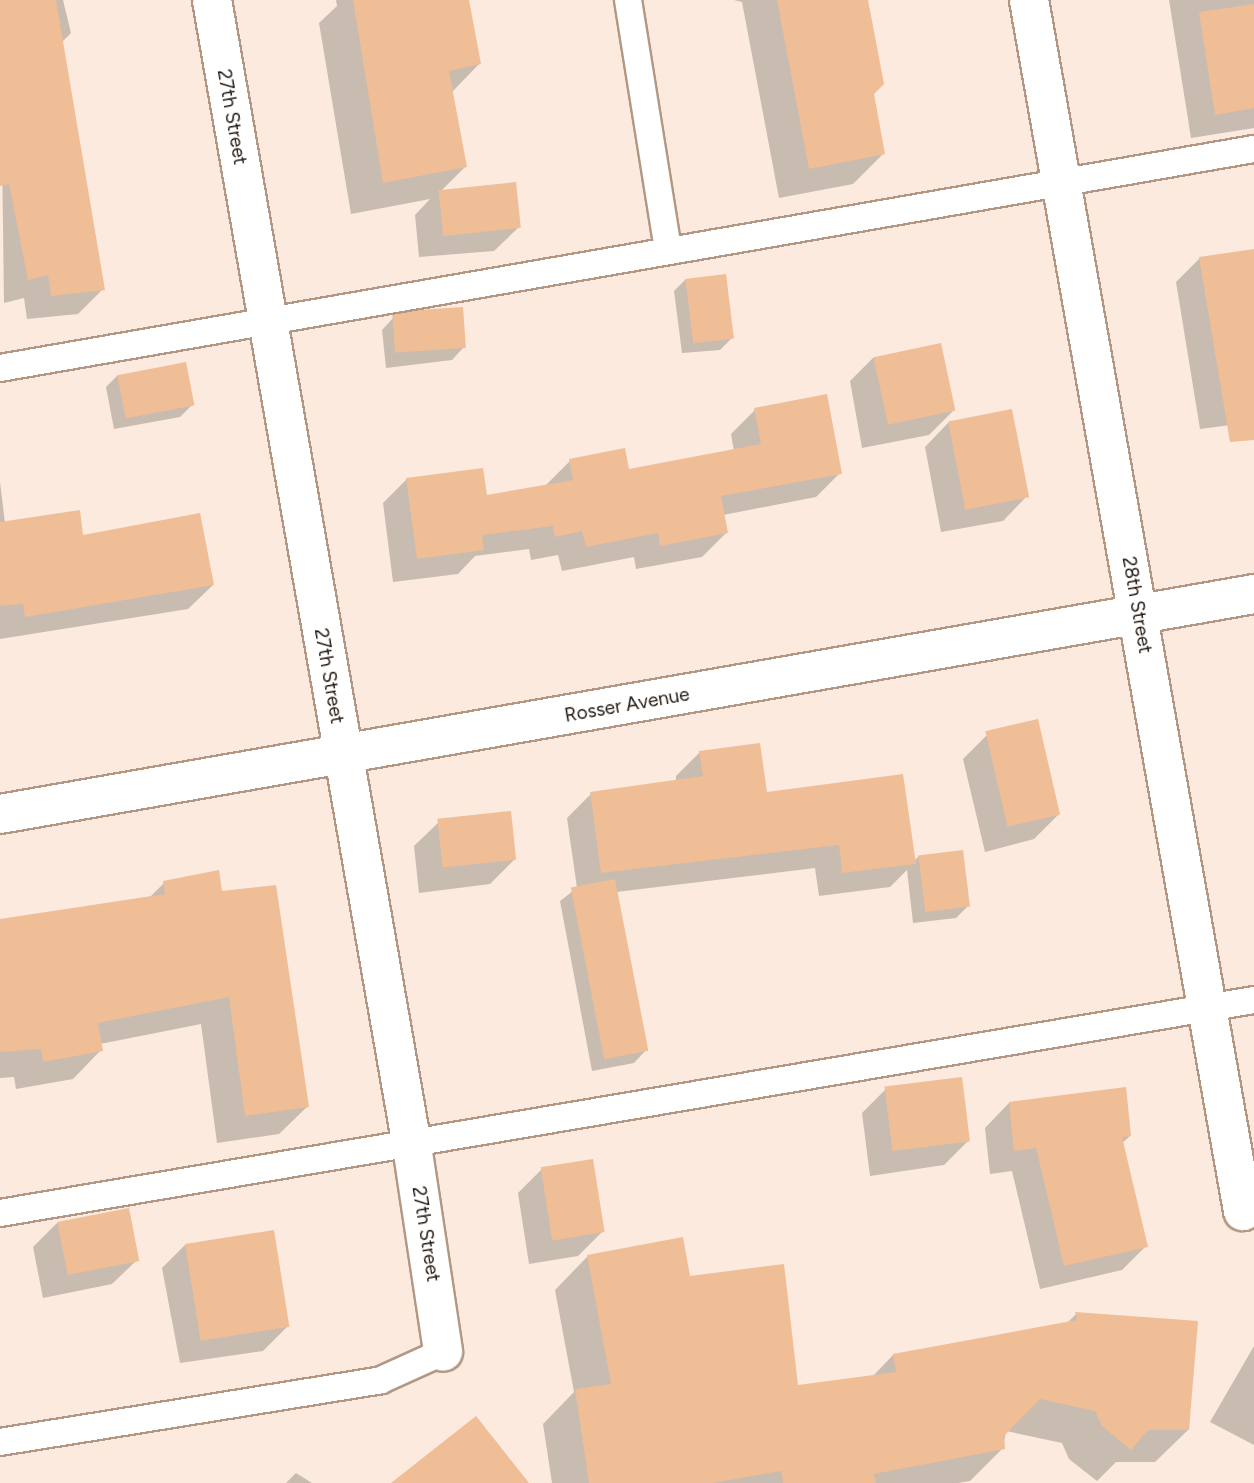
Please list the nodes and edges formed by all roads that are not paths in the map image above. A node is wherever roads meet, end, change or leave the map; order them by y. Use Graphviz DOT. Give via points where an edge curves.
graph roads {
  1 [pos="212,0"];
  2 [pos="628,0"];
  3 [pos="1029,0"];
  4 [pos="1254,149"];
  5 [pos="1062,181"];
  6 [pos="668,251"];
  7 [pos="267,321"];
  8 [pos="0,368"];
  9 [pos="1254,594"];
  10 [pos="1138,613"];
  11 [pos="342,756"];
  12 [pos="0,814"];
  13 [pos="1254,1000"];
  14 [pos="1208,1007"];
  15 [pos="412,1146"];
  16 [pos="1243,1211"];
  17 [pos="0,1213"];
  18 [pos="443,1352"];
  19 [pos="0,1442"];
  1 -- 7 [label="street, 27th Street"];
  2 -- 6 [label="lane"];
  3 -- 5 [label="street, 28th Street"];
  4 -- 5 [label="lane"];
  5 -- 6 [label="lane"];
  5 -- 10 [label="street, 28th Street"];
  6 -- 7 [label="lane"];
  7 -- 8 [label="lane"];
  7 -- 11 [label="street, 27th Street"];
  9 -- 10 [label="street, Rosser Avenue"];
  10 -- 11 [label="street, Rosser Avenue"];
  10 -- 14 [label="street, 28th Street"];
  11 -- 12 [label="street, Rosser Avenue"];
  11 -- 15 [label="street, 27th Street"];
  13 -- 14 [label="lane"];
  14 -- 15 [label="lane"];
  14 -- 16 [label="street, 28th Street"];
  15 -- 17 [label="lane"];
  15 -- 18 [label="street, 27th Street"];
  18 -- 19 [label="lane" via="382,1380"];
}
